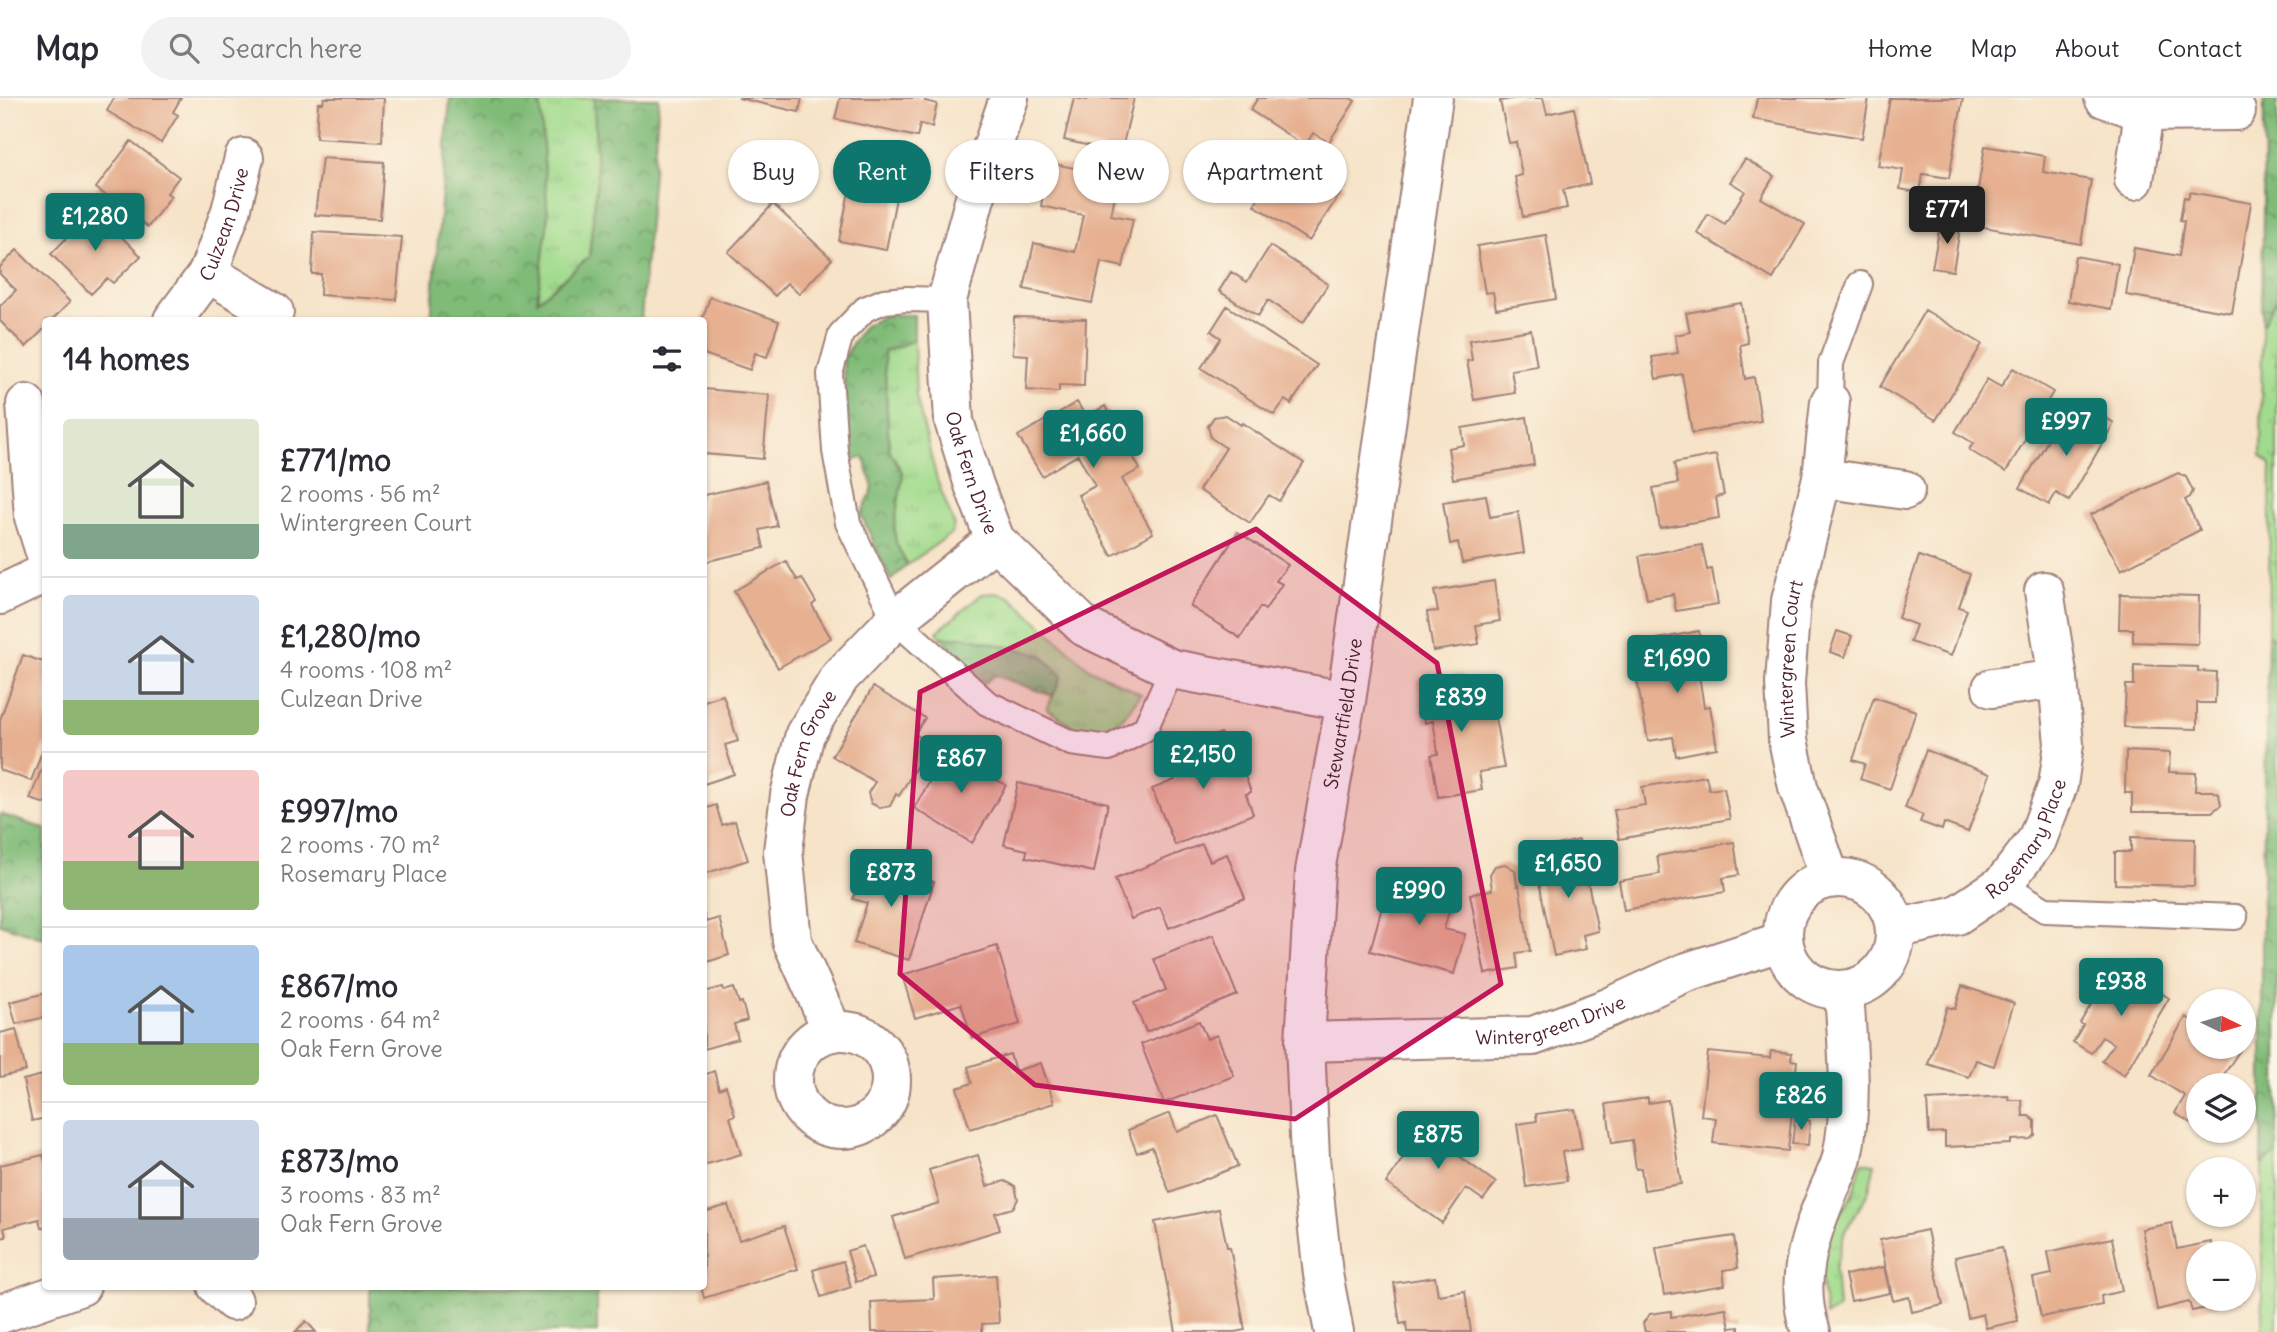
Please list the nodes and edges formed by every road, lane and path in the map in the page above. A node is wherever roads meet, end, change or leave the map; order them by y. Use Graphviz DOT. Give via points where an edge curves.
graph roads {
  1 [pos="1009,98"];
  2 [pos="1433,98"];
  3 [pos="2104,98"];
  4 [pos="2236,111"];
  5 [pos="2144,112"];
  6 [pos="244,158"];
  7 [pos="2134,180"];
  8 [pos="208,273"];
  9 [pos="1860,284"];
  10 [pos="947,300"];
  11 [pos="274,312"];
  12 [pos="175,317"];
  13 [pos="24,401"];
  14 [pos="1830,402"];
  15 [pos="1822,478"];
  16 [pos="1905,489"];
  17 [pos="995,540"];
  18 [pos="42,542"];
  19 [pos="42,575"];
  20 [pos="2044,591"];
  21 [pos="0,595"];
  22 [pos="895,620"];
  23 [pos="1172,669"];
  24 [pos="2058,679"];
  25 [pos="1992,688"];
  26 [pos="1346,701"];
  27 [pos="1830,878"];
  28 [pos="2003,884"];
  29 [pos="2235,917"];
  30 [pos="1895,929"];
  31 [pos="1783,941"];
  32 [pos="1843,990"];
  33 [pos="833,1032"];
  34 [pos="1305,1042"];
  35 [pos="69,1290"];
  36 [pos="0,1314"];
  37 [pos="1334,1332"];
  38 [pos="1811,1332"];
  1 -- 10 [label="street, Oak Fern Drive"];
  2 -- 26 [label="street, Stewartfield Drive"];
  3 -- 5 [label="street"];
  4 -- 5 [label="street"];
  5 -- 7 [label="street"];
  6 -- 8 [label="street, Culzean Drive"];
  8 -- 11 [label="street"];
  8 -- 12 [label="street, Culzean Drive"];
  9 -- 14 [label="lane, Wintergreen Court" via="1830,363"];
  10 -- 17 [label="street, Oak Fern Drive" via="954,421"];
  10 -- 22 [label="lane" via="884,301 865,309 841,334 830,374 835,452 848,523"];
  13 -- 18 [label="street" via="34,517"];
  14 -- 15 [label="street, Wintergreen Court"];
  15 -- 16 [label="street"];
  15 -- 27 [label="street, Wintergreen Court" via="1791,601 1785,683 1788,740 1798,787"];
  17 -- 22 [label="street, Oak Fern Grove"];
  17 -- 23 [label="street, Oak Fern Drive" via="1085,627"];
  19 -- 21 [label="street"];
  20 -- 24 [label="street, Rosemary Place"];
  22 -- 23 [label="lane" via="987,703 1071,743 1109,748 1145,729"];
  22 -- 33 [label="street, Oak Fern Grove" via="840,677 805,734 790,795 783,851 792,942"];
  23 -- 26 [label="street, Oak Fern Drive"];
  24 -- 25 [label="street"];
  24 -- 28 [label="street, Rosemary Place" via="2063,744 2058,785 2037,840"];
  26 -- 34 [label="street, Stewartfield Drive" via="1314,871"];
  27 -- 30 [label="street" via="1853,878 1874,889 1889,907"];
  27 -- 31 [label="street" via="1809,886 1793,900 1784,919"];
  28 -- 29 [label="lane" via="2045,910"];
  28 -- 30 [label="street, Rosemary Place" via="1957,915"];
  30 -- 32 [label="street" via="1894,951 1883,970 1865,984"];
  31 -- 32 [label="street" via="1790,962 1803,978 1822,988"];
  31 -- 34 [label="street, Wintergreen Drive" via="1684,973 1608,1008 1533,1035"];
  32 -- 38 [label="street" via="1849,1098 1842,1159 1813,1228 1803,1270 1805,1315"];
  34 -- 37 [label="street, Stewartfield Drive" via="1310,1159"];
  35 -- 36 [label="street"];
}
